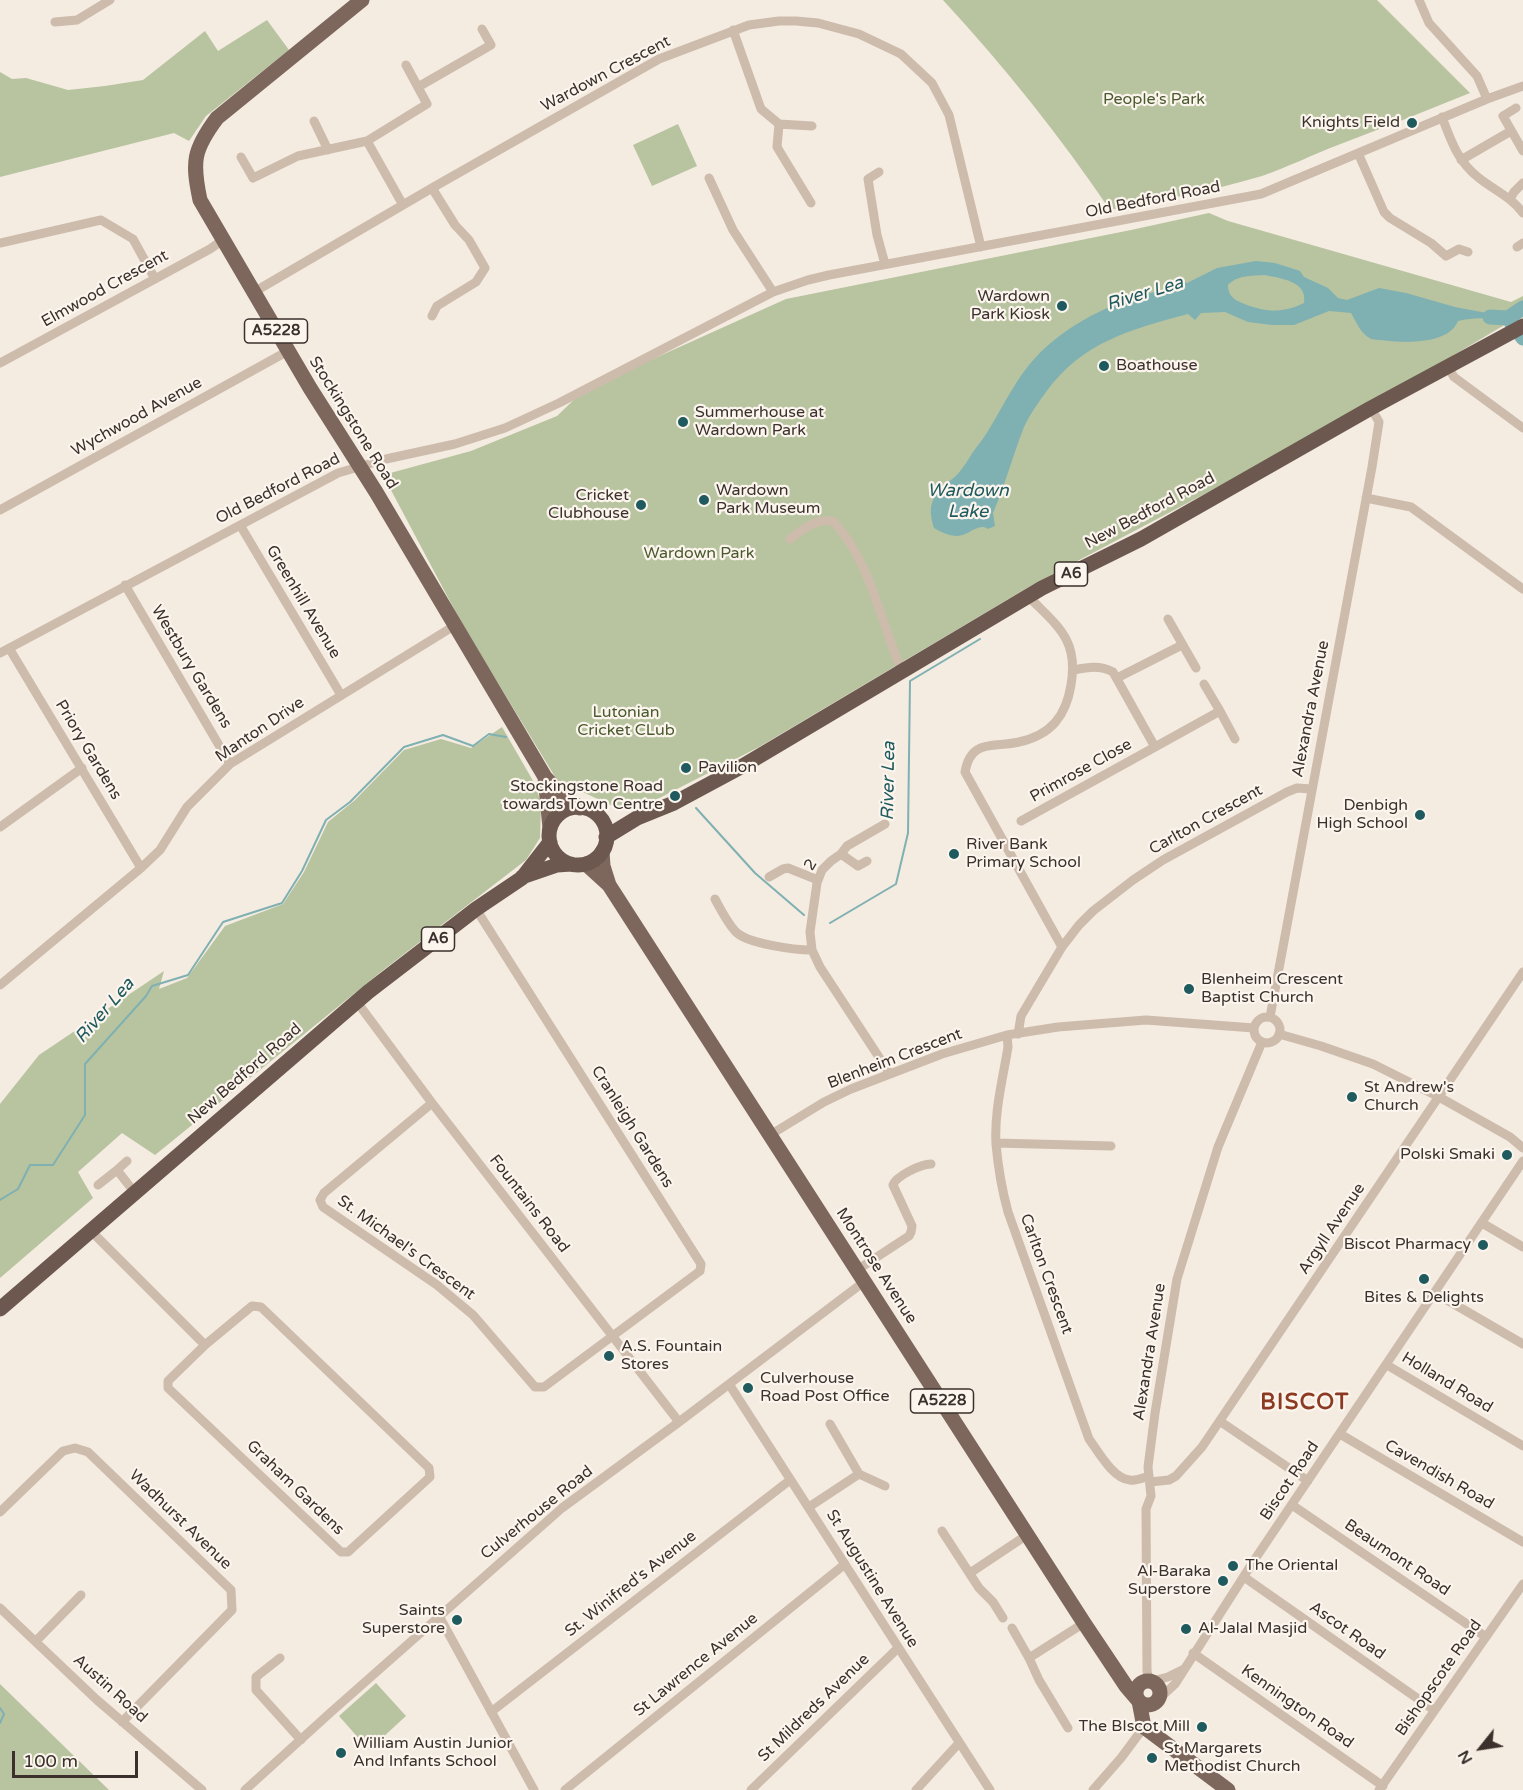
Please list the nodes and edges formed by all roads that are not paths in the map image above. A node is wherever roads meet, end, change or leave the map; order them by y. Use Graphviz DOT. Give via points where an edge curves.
graph roads {
  1 [pos="110,0"];
  2 [pos="362,0"];
  3 [pos="1419,0"];
  4 [pos="55,22"];
  5 [pos="482,29"];
  6 [pos="733,30"];
  7 [pos="406,65"];
  8 [pos="1523,86"];
  9 [pos="418,87"];
  10 [pos="1487,99"];
  11 [pos="1516,108"];
  12 [pos="1442,117"];
  13 [pos="314,121"];
  14 [pos="779,124"];
  15 [pos="812,126"];
  16 [pos="1523,130"];
  17 [pos="1512,133"];
  18 [pos="367,141"];
  19 [pos="328,150"];
  20 [pos="1523,151"];
  21 [pos="1358,153"];
  22 [pos="241,157"];
  23 [pos="1461,160"];
  24 [pos="879,172"];
  25 [pos="709,178"];
  26 [pos="1523,183"];
  27 [pos="432,188"];
  28 [pos="1510,199"];
  29 [pos="811,203"];
  30 [pos="403,205"];
  31 [pos="1523,213"];
  32 [pos="223,240"];
  33 [pos="0,243"];
  34 [pos="981,247"];
  35 [pos="1468,252"];
  36 [pos="885,264"];
  37 [pos="155,279"];
  38 [pos="254,292"];
  39 [pos="773,292"];
  40 [pos="432,316"];
  41 [pos="1523,326"];
  42 [pos="288,351"];
  43 [pos="0,363"];
  44 [pos="1447,366"];
  45 [pos="1371,408"];
  46 [pos="1523,428"];
  47 [pos="358,466"];
  48 [pos="1366,498"];
  49 [pos="0,510"];
  50 [pos="240,525"];
  51 [pos="790,539"];
  52 [pos="125,585"];
  53 [pos="1523,589"];
  54 [pos="1028,596"];
  55 [pos="1168,620"];
  56 [pos="454,626"];
  57 [pos="1182,645"];
  58 [pos="4,651"];
  59 [pos="1196,668"];
  60 [pos="1074,670"];
  61 [pos="902,671"];
  62 [pos="1117,678"];
  63 [pos="1204,684"];
  64 [pos="341,695"];
  65 [pos="1220,711"];
  66 [pos="1235,739"];
  67 [pos="1155,747"];
  68 [pos="230,764"];
  69 [pos="82,768"];
  70 [pos="545,777"];
  71 [pos="1311,789"];
  72 [pos="587,810"];
  73 [pos="637,818"];
  74 [pos="1021,821"];
  75 [pos="885,824"];
  76 [pos="0,827"];
  77 [pos="550,835"];
  78 [pos="604,845"];
  79 [pos="841,854"];
  80 [pos="867,861"];
  81 [pos="578,864"];
  82 [pos="141,868"];
  83 [pos="769,877"];
  84 [pos="522,878"];
  85 [pos="818,880"];
  86 [pos="609,885"];
  87 [pos="715,899"];
  88 [pos="476,909"];
  89 [pos="1062,947"];
  90 [pos="812,950"];
  91 [pos="1523,972"];
  92 [pos="0,985"];
  93 [pos="357,1002"];
  94 [pos="1270,1017"];
  95 [pos="1254,1028"];
  96 [pos="1018,1034"];
  97 [pos="1280,1034"];
  98 [pos="1007,1035"];
  99 [pos="1262,1042"];
  100 [pos="890,1074"];
  101 [pos="1439,1097"];
  102 [pos="432,1103"];
  103 [pos="770,1135"];
  104 [pos="996,1143"];
  105 [pos="1111,1146"];
  106 [pos="1523,1148"];
  107 [pos="127,1161"];
  108 [pos="1523,1161"];
  109 [pos="931,1164"];
  110 [pos="117,1170"];
  111 [pos="98,1185"];
  112 [pos="135,1193"];
  113 [pos="1482,1223"];
  114 [pos="91,1231"];
  115 [pos="1523,1247"];
  116 [pos="861,1276"];
  117 [pos="1436,1293"];
  118 [pos="0,1309"];
  119 [pos="613,1336"];
  120 [pos="1523,1344"];
  121 [pos="205,1345"];
  122 [pos="1387,1365"];
  123 [pos="729,1384"];
  124 [pos="679,1422"];
  125 [pos="1221,1422"];
  126 [pos="830,1424"];
  127 [pos="1340,1434"];
  128 [pos="1523,1446"];
  129 [pos="860,1474"];
  130 [pos="1150,1479"];
  131 [pos="790,1480"];
  132 [pos="1308,1481"];
  133 [pos="885,1485"];
  134 [pos="1292,1505"];
  135 [pos="808,1507"];
  136 [pos="0,1512"];
  137 [pos="942,1531"];
  138 [pos="1027,1535"];
  139 [pos="1523,1542"];
  140 [pos="845,1564"];
  141 [pos="970,1573"];
  142 [pos="1244,1577"];
  143 [pos="1523,1584"];
  144 [pos="81,1595"];
  145 [pos="0,1608"];
  146 [pos="439,1616"];
  147 [pos="1004,1618"];
  148 [pos="1084,1623"];
  149 [pos="1012,1628"];
  150 [pos="1486,1636"];
  151 [pos="36,1641"];
  152 [pos="898,1648"];
  153 [pos="1193,1653"];
  154 [pos="280,1658"];
  155 [pos="1029,1658"];
  156 [pos="1113,1668"];
  157 [pos="1184,1669"];
  158 [pos="1148,1681"];
  159 [pos="1138,1700"];
  160 [pos="1159,1700"];
  161 [pos="1434,1710"];
  162 [pos="491,1712"];
  163 [pos="122,1722"];
  164 [pos="1144,1727"];
  165 [pos="1068,1728"];
  166 [pos="301,1740"];
  167 [pos="959,1743"];
  168 [pos="1381,1788"];
  169 [pos="202,1790"];
  170 [pos="245,1790"];
  171 [pos="534,1790"];
  172 [pos="565,1790"];
  173 [pos="751,1790"];
  174 [pos="916,1790"];
  175 [pos="990,1790"];
  176 [pos="1093,1790"];
  177 [pos="1228,1790"];
  1 -- 4 [label="street" via="77,20"];
  2 -- 32 [label="main road, Stockingstone Road / A5228" via="217,118 204,136 196,156 195,175 200,200"];
  3 -- 10 [label="street" via="1430,23 1477,75"];
  5 -- 9 [label="street" via="490,45"];
  6 -- 14 [label="street" via="761,109"];
  6 -- 27 [label="street, Wardown Crescent" via="659,59"];
  6 -- 34 [label="street, Wardown Crescent" via="779,21 818,23 859,33 901,54 932,83 949,115"];
  7 -- 9 [label="street"];
  8 -- 10 [label="street, Old Bedford Road"];
  9 -- 18 [label="street" via="427,104"];
  10 -- 12 [label="street, Old Bedford Road"];
  11 -- 17 [label="street" via="1503,116"];
  12 -- 21 [label="street, Old Bedford Road"];
  12 -- 23 [label="street"];
  13 -- 19 [label="street"];
  14 -- 15 [label="street"];
  14 -- 29 [label="street" via="777,147"];
  16 -- 17 [label="street"];
  17 -- 20 [label="street"];
  17 -- 23 [label="street"];
  18 -- 19 [label="street"];
  18 -- 30 [label="street"];
  19 -- 22 [label="street" via="298,156 253,178"];
  21 -- 34 [label="street, Old Bedford Road" via="1261,194"];
  21 -- 35 [label="street" via="1390,218 1446,256 1459,249"];
  23 -- 28 [label="street"];
  24 -- 36 [label="street" via="868,179"];
  25 -- 39 [label="street" via="733,230"];
  26 -- 28 [label="street"];
  27 -- 30 [label="street, Wardown Crescent"];
  27 -- 40 [label="street" via="485,268 477,282 437,306"];
  28 -- 31 [label="street"];
  30 -- 38 [label="street, Wardown Crescent"];
  32 -- 37 [label="street, Elmwood Crescent"];
  32 -- 38 [label="main road, Stockingstone Road / A5228"];
  33 -- 37 [label="street" via="101,220 133,239"];
  34 -- 36 [label="street, Old Bedford Road"];
  36 -- 39 [label="street, Old Bedford Road" via="808,280"];
  37 -- 43 [label="street, Elmwood Crescent"];
  38 -- 42 [label="main road, Stockingstone Road / A5228"];
  39 -- 47 [label="street, Old Bedford Road" via="505,428"];
  41 -- 44 [label="highway, New Bedford Road / A6"];
  42 -- 47 [label="main road, Stockingstone Road / A5228"];
  42 -- 49 [label="street, Wychwood Avenue"];
  44 -- 45 [label="highway, New Bedford Road / A6"];
  44 -- 46 [label="street" via="1454,377"];
  45 -- 48 [label="street, Alexandra Avenue" via="1379,422"];
  45 -- 54 [label="highway, New Bedford Road / A6" via="1160,529"];
  47 -- 50 [label="street, Old Bedford Road"];
  47 -- 56 [label="main road, Stockingstone Road / A5228"];
  48 -- 53 [label="street" via="1411,507"];
  48 -- 71 [label="street, Alexandra Avenue"];
  50 -- 52 [label="street, Old Bedford Road"];
  50 -- 64 [label="street, Greenhill Avenue"];
  51 -- 61 [label="street" via="822,520 833,521 847,536 867,576"];
  52 -- 58 [label="street, Old Bedford Road"];
  52 -- 68 [label="street, Westbury Gardens"];
  54 -- 60 [label="street" via="1064,633"];
  54 -- 61 [label="highway, New Bedford Road / A6"];
  55 -- 57 [label="street"];
  56 -- 64 [label="street, Manton Drive"];
  56 -- 70 [label="main road, Stockingstone Road / A5228"];
  57 -- 59 [label="street"];
  57 -- 62 [label="street"];
  58 -- 69 [label="street, Priory Gardens"];
  60 -- 62 [label="street" via="1104,667"];
  60 -- 89 [label="street" via="1064,712 1054,724 1019,742 985,746 973,753 966,772"];
  61 -- 73 [label="highway, New Bedford Road / A6" via="741,767"];
  62 -- 67 [label="street, Primrose Close"];
  63 -- 65 [label="street"];
  64 -- 68 [label="street, Manton Drive"];
  65 -- 66 [label="street"];
  65 -- 67 [label="street, Primrose Close"];
  67 -- 74 [label="street, Primrose Close"];
  68 -- 82 [label="street, Manton Drive" via="187,807 160,850"];
  69 -- 76 [label="street"];
  69 -- 82 [label="street, Priory Gardens"];
  70 -- 72 [label="main road, Stockingstone Road / A5228" via="559,792"];
  70 -- 77 [label="main road, Stockingstone Road / A5228"];
  71 -- 89 [label="street, Carlton Crescent" via="1287,792 1146,871 1093,911"];
  71 -- 94 [label="street, Alexandra Avenue"];
  72 -- 73 [label="highway, New Bedford Road / A6"];
  72 -- 77 [label="highway" via="561,813"];
  72 -- 78 [label="highway" via="601,819"];
  73 -- 78 [label="highway, New Bedford Road / A6"];
  75 -- 79 [label="street, 2" via="847,846"];
  77 -- 81 [label="highway" via="557,856"];
  77 -- 84 [label="highway, New Bedford Road / A6"];
  78 -- 81 [label="highway" via="592,861"];
  78 -- 86 [label="main road, Montrose Avenue / A5228" via="603,866"];
  79 -- 80 [label="street" via="858,866"];
  79 -- 85 [label="street, 2" via="824,860"];
  81 -- 84 [label="highway, New Bedford Road / A6" via="557,865"];
  81 -- 86 [label="main road, Montrose Avenue / A5228"];
  82 -- 92 [label="street, Manton Drive"];
  83 -- 85 [label="street" via="789,868"];
  84 -- 88 [label="highway, New Bedford Road / A6"];
  85 -- 90 [label="street, 2" via="810,932"];
  86 -- 103 [label="main road, Montrose Avenue / A5228"];
  87 -- 90 [label="street" via="737,934 793,950"];
  88 -- 93 [label="highway, New Bedford Road / A6"];
  88 -- 119 [label="street, Cranleigh Gardens" via="701,1264 700,1271"];
  89 -- 96 [label="street, Carlton Crescent" via="1021,1016"];
  90 -- 100 [label="street"];
  91 -- 101 [label="street, Argyll Avenue"];
  93 -- 102 [label="street, Fountains Road"];
  93 -- 112 [label="highway, New Bedford Road / A6"];
  94 -- 95 [label="street" via="1262,1018"];
  94 -- 97 [label="street" via="1277,1021"];
  95 -- 96 [label="street, Blenheim Crescent" via="1146,1020"];
  95 -- 99 [label="street"];
  96 -- 98 [label="street, Blenheim Crescent"];
  97 -- 99 [label="street" via="1274,1040"];
  97 -- 101 [label="street" via="1373,1064"];
  98 -- 100 [label="street, Blenheim Crescent"];
  98 -- 104 [label="street, Carlton Crescent"];
  99 -- 130 [label="street, Alexandra Avenue" via="1218,1147 1177,1279 1155,1413"];
  100 -- 103 [label="street, Blenheim Crescent" via="824,1102"];
  101 -- 106 [label="street"];
  101 -- 125 [label="street, Argyll Avenue"];
  102 -- 119 [label="street, Fountains Road"];
  102 -- 119 [label="street, St. Michael's Crescent" via="324,1193 320,1200 323,1207 455,1300 535,1387 544,1388"];
  103 -- 116 [label="main road, Montrose Avenue / A5228"];
  104 -- 105 [label="street"];
  104 -- 130 [label="street, Carlton Crescent" via="1008,1212 1089,1438 1104,1462 1122,1478"];
  107 -- 110 [label="street"];
  108 -- 113 [label="street, Biscot Road"];
  109 -- 116 [label="street, Culverhouse Road" via="895,1180 893,1185 912,1226 911,1232"];
  110 -- 111 [label="street"];
  110 -- 112 [label="street"];
  112 -- 114 [label="highway, New Bedford Road / A6"];
  113 -- 115 [label="street"];
  113 -- 117 [label="street, Biscot Road"];
  114 -- 118 [label="highway, New Bedford Road / A6"];
  114 -- 121 [label="street"];
  116 -- 123 [label="street, Culverhouse Road"];
  116 -- 138 [label="main road, Montrose Avenue / A5228"];
  117 -- 120 [label="street"];
  117 -- 122 [label="street, Biscot Road"];
  119 -- 124 [label="street, Fountains Road"];
  121 -- 121 [label="street, Graham Gardens" via="252,1306 261,1307 429,1468 430,1477 348,1552 341,1552 168,1388 168,1381"];
  122 -- 127 [label="street, Biscot Road"];
  122 -- 128 [label="street, Holland Road"];
  123 -- 124 [label="street, Culverhouse Road"];
  123 -- 131 [label="street, St Augustine Avenue"];
  124 -- 146 [label="street, Culverhouse Road" via="562,1508"];
  125 -- 130 [label="street, Argyll Avenue" via="1176,1476 1169,1480"];
  125 -- 132 [label="street"];
  126 -- 129 [label="street"];
  127 -- 132 [label="street, Biscot Road"];
  127 -- 139 [label="street, Cavendish Road"];
  129 -- 133 [label="street"];
  129 -- 135 [label="street"];
  130 -- 158 [label="street, Alexandra Avenue" via="1146,1509"];
  131 -- 135 [label="street, St Augustine Avenue"];
  131 -- 162 [label="street, St. Winifred's Avenue"];
  132 -- 134 [label="street, Biscot Road"];
  134 -- 142 [label="street, Biscot Road"];
  134 -- 150 [label="street, Beaumont Road"];
  135 -- 140 [label="street, St Augustine Avenue"];
  136 -- 163 [label="street, Wadhurst Avenue" via="63,1451 75,1448 88,1452 231,1590 232,1610"];
  137 -- 141 [label="street"];
  138 -- 141 [label="street"];
  138 -- 148 [label="main road, Montrose Avenue / A5228"];
  140 -- 152 [label="street, St Augustine Avenue"];
  140 -- 172 [label="street, St Lawrence Avenue"];
  141 -- 147 [label="street"];
  142 -- 153 [label="street, Biscot Road"];
  142 -- 161 [label="street, Ascot Road"];
  143 -- 150 [label="street, Bishopscote Road"];
  144 -- 151 [label="street"];
  145 -- 151 [label="street, Austin Road"];
  146 -- 162 [label="street"];
  146 -- 166 [label="street, Culverhouse Road"];
  148 -- 155 [label="street"];
  148 -- 156 [label="main road, Montrose Avenue / A5228"];
  149 -- 155 [label="street"];
  150 -- 161 [label="street, Bishopscote Road"];
  151 -- 163 [label="street, Austin Road"];
  152 -- 167 [label="street, St Augustine Avenue"];
  152 -- 173 [label="street, St Mildreds Avenue"];
  153 -- 157 [label="street, Biscot Road"];
  153 -- 168 [label="street, Kennington Road"];
  154 -- 166 [label="street" via="256,1677 256,1690"];
  155 -- 165 [label="street"];
  156 -- 158 [label="main road"];
  156 -- 159 [label="main road, Montrose Avenue / A5228"];
  157 -- 158 [label="street"];
  157 -- 160 [label="street, Biscot Road"];
  158 -- 159 [label="main road" via="1137,1689"];
  158 -- 160 [label="main road" via="1159,1688"];
  159 -- 160 [label="main road" via="1151,1706"];
  159 -- 164 [label="main road, Montrose Avenue"];
  160 -- 164 [label="main road"];
  161 -- 168 [label="street, Bishopscote Road"];
  162 -- 171 [label="street"];
  163 -- 169 [label="street, Austin Road"];
  164 -- 176 [label="street"];
  164 -- 177 [label="main road"];
  166 -- 170 [label="street, Culverhouse Road"];
  167 -- 174 [label="street"];
  167 -- 175 [label="street, St Augustine Avenue"];
}
